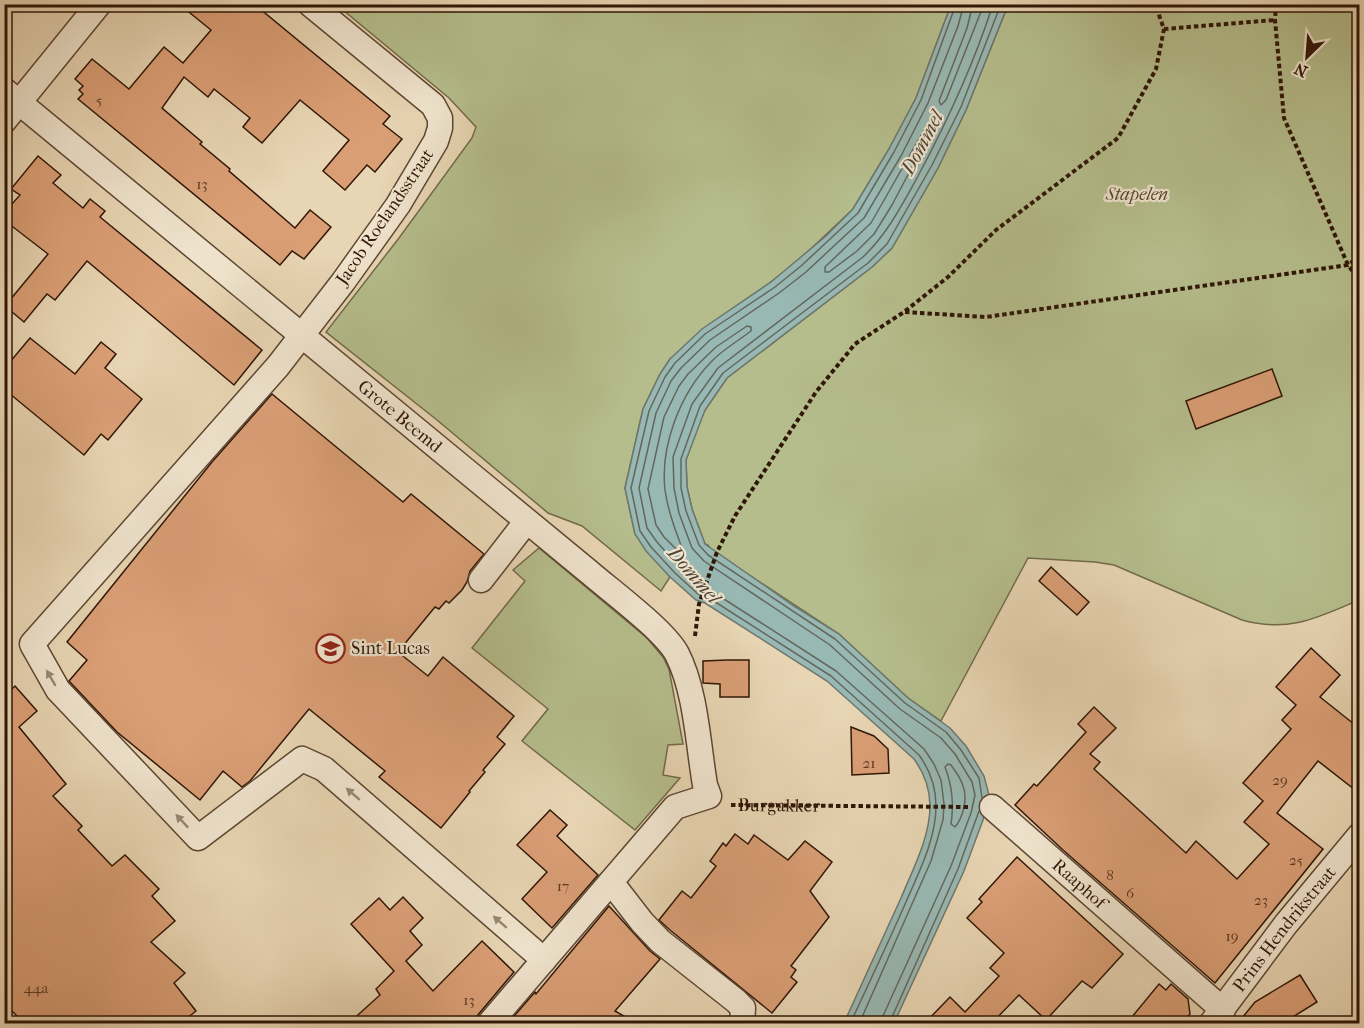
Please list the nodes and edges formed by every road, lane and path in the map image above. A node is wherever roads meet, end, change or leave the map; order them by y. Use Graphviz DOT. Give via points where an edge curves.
graph roads {
  1 [pos="99,4"];
  2 [pos="310,4"];
  3 [pos="1155,4"];
  4 [pos="1276,4"];
  5 [pos="1275,20"];
  6 [pos="1164,29"];
  7 [pos="12,96"];
  8 [pos="4,121"];
  9 [pos="1359,256"];
  10 [pos="1348,265"];
  11 [pos="1359,281"];
  12 [pos="904,312"];
  13 [pos="301,334"];
  14 [pos="526,522"];
  15 [pos="482,580"];
  16 [pos="699,604"];
  17 [pos="709,796"];
  18 [pos="992,807"];
  19 [pos="1359,834"];
  20 [pos="611,882"];
  21 [pos="544,960"];
  22 [pos="1217,1016"];
  23 [pos="489,1023"];
  24 [pos="742,1023"];
  1 -- 7 [label="street"];
  2 -- 13 [label="street, Jacob Roelandsstraat" via="433,105 440,128 398,205"];
  3 -- 6 [label="path"];
  4 -- 5 [label="path"];
  5 -- 6 [label="path"];
  5 -- 10 [label="path" via="1284,118"];
  6 -- 12 [label="path" via="1156,69 1118,138 996,231"];
  7 -- 8 [label="street"];
  7 -- 13 [label="street, Grote Beemd"];
  9 -- 10 [label="path"];
  10 -- 11 [label="path"];
  10 -- 12 [label="path" via="986,317"];
  12 -- 16 [label="path" via="855,344 816,392 735,516 717,552"];
  13 -- 14 [label="street, Grote Beemd"];
  21 -- 13 [label="street, Jacob Roelandsstraat, one-way" via="324,769 302,759 198,838 58,690 32,644 278,366"];
  14 -- 15 [label="street"];
  14 -- 17 [label="street, Grote Beemd" via="661,634 676,653 689,689"];
  17 -- 18 [label="path, Burgakker" via="726,805"];
  17 -- 20 [label="street" via="675,807"];
  18 -- 22 [label="street, Raaphof"];
  19 -- 22 [label="street, Prins Hendrikstraat"];
  20 -- 21 [label="street"];
  20 -- 24 [label="street" via="660,941 743,1008"];
  21 -- 23 [label="street"];
}
